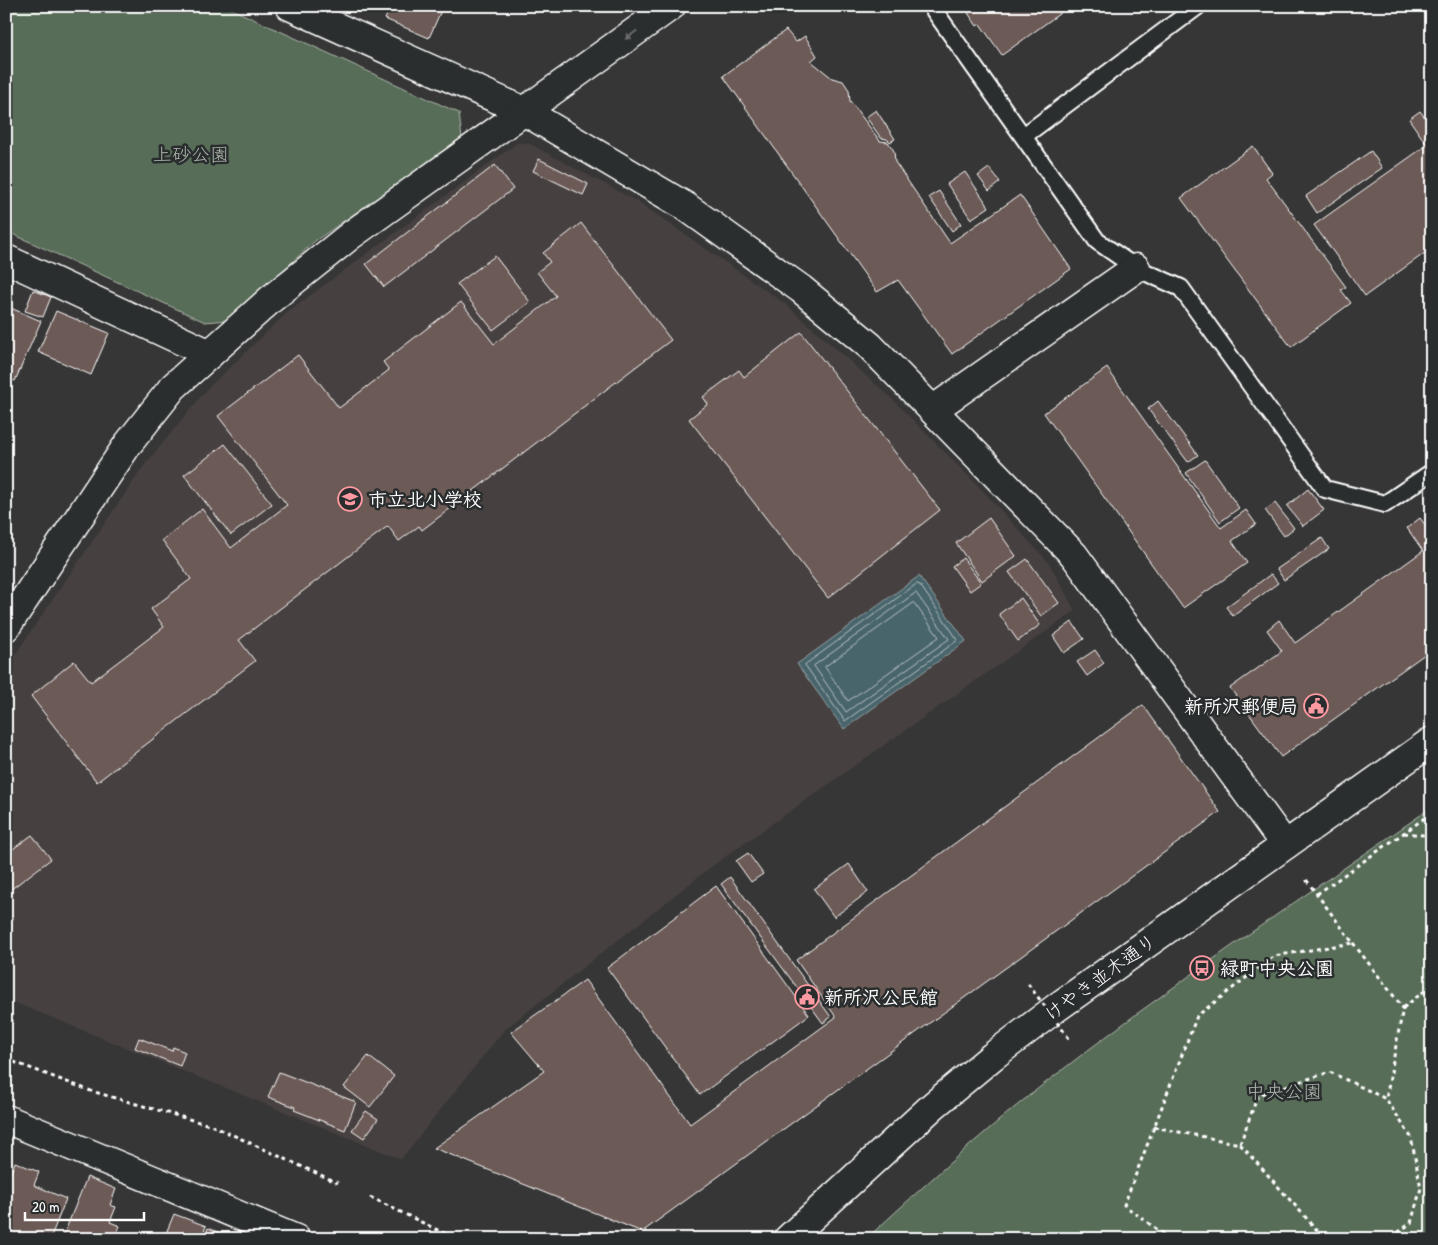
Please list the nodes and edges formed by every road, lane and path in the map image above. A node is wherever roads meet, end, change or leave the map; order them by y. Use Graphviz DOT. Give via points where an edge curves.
graph roads {
  1 [pos="290,6"];
  2 [pos="671,6"];
  3 [pos="931,6"];
  4 [pos="1198,6"];
  5 [pos="524,112"];
  6 [pos="1024,135"];
  7 [pos="6,259"];
  8 [pos="1136,268"];
  9 [pos="210,354"];
  10 [pos="934,409"];
  11 [pos="1432,472"];
  12 [pos="6,627"];
  13 [pos="1432,741"];
  14 [pos="1432,814"];
  15 [pos="1404,833"];
  16 [pos="1432,836"];
  17 [pos="1285,845"];
  18 [pos="1305,878"];
  19 [pos="1317,894"];
  20 [pos="1353,943"];
  21 [pos="1028,984"];
  22 [pos="1432,985"];
  23 [pos="1403,1008"];
  24 [pos="1071,1041"];
  25 [pos="6,1059"];
  26 [pos="1386,1099"];
  27 [pos="6,1119"];
  28 [pos="1154,1127"];
  29 [pos="1240,1144"];
  30 [pos="338,1183"];
  31 [pos="370,1197"];
  32 [pos="296,1239"];
  33 [pos="456,1239"];
  34 [pos="788,1239"];
  35 [pos="1170,1239"];
  36 [pos="1325,1239"];
  37 [pos="1389,1239"];
  1 -- 5 [label="street"];
  2 -- 5 [label="street, one-way"];
  3 -- 6 [label="lane"];
  4 -- 6 [label="lane"];
  5 -- 9 [label="street" via="351,234"];
  5 -- 10 [label="street" via="685,206 801,289 870,346"];
  6 -- 8 [label="lane" via="1097,241"];
  7 -- 9 [label="street"];
  8 -- 10 [label="street"];
  8 -- 11 [label="lane" via="1181,288 1325,489 1385,504"];
  9 -- 12 [label="street" via="173,387 128,444"];
  10 -- 17 [label="street" via="1074,556"];
  13 -- 17 [label="street, けやき並木通り"];
  14 -- 15 [label="path"];
  15 -- 16 [label="path"];
  15 -- 19 [label="path"];
  17 -- 34 [label="street, けやき並木通り" via="993,1056 934,1105"];
  18 -- 19 [label="path"];
  19 -- 20 [label="path"];
  20 -- 23 [label="path"];
  20 -- 28 [label="path" via="1274,956 1197,1016"];
  21 -- 24 [label="path, bridge"];
  22 -- 23 [label="path"];
  23 -- 26 [label="path"];
  25 -- 30 [label="path" via="92,1091 213,1126"];
  26 -- 29 [label="path" via="1330,1072 1258,1095"];
  26 -- 37 [label="path" via="1411,1137 1421,1188 1411,1223"];
  27 -- 32 [label="street"];
  28 -- 29 [label="path"];
  28 -- 35 [label="path" via="1124,1204"];
  29 -- 36 [label="path"];
  31 -- 33 [label="path"];
}
